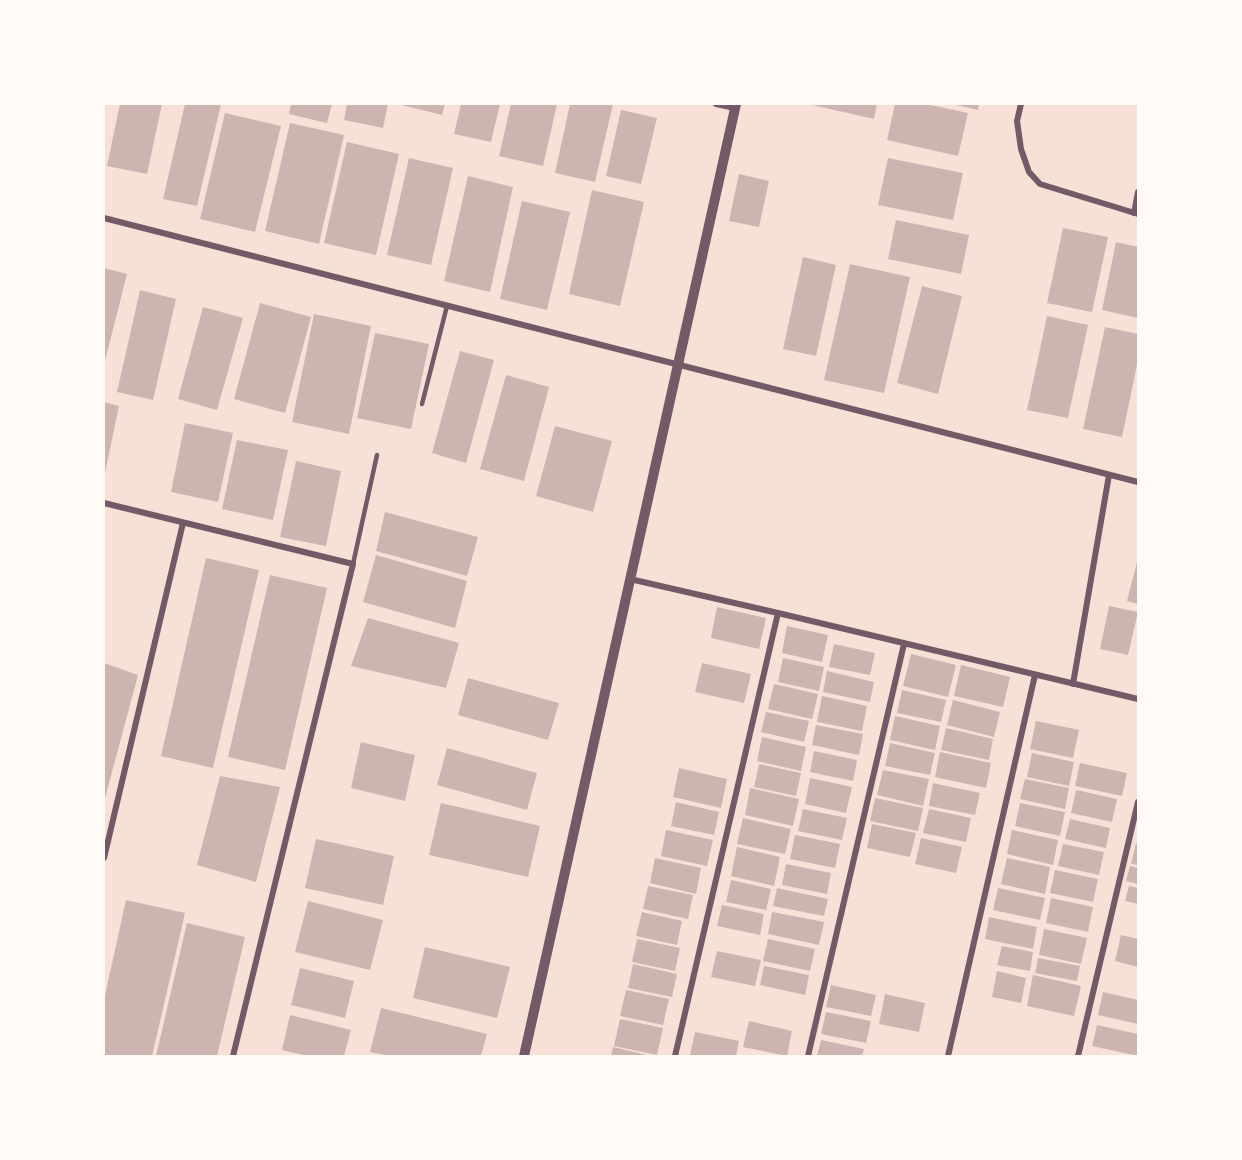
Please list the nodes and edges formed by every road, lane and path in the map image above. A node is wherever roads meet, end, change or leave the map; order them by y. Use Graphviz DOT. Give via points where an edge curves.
graph roads {
  1 [pos="717,104"];
  2 [pos="1021,104"];
  3 [pos="735,106"];
  4 [pos="1138,192"];
  5 [pos="1136,214"];
  6 [pos="104,218"];
  7 [pos="447,306"];
  8 [pos="677,365"];
  9 [pos="422,404"];
  10 [pos="377,455"];
  11 [pos="1109,475"];
  12 [pos="1138,482"];
  13 [pos="104,503"];
  14 [pos="183,523"];
  15 [pos="353,564"];
  16 [pos="630,579"];
  17 [pos="778,613"];
  18 [pos="904,644"];
  19 [pos="1035,675"];
  20 [pos="1073,684"];
  21 [pos="1138,699"];
  22 [pos="1138,802"];
  23 [pos="104,858"];
  24 [pos="233,1056"];
  25 [pos="524,1056"];
  26 [pos="675,1056"];
  27 [pos="808,1056"];
  28 [pos="948,1056"];
  29 [pos="1078,1056"];
  1 -- 3 [label="street"];
  2 -- 5 [label="street" via="1017,122 1021,149 1029,172 1040,184"];
  3 -- 8 [label="street"];
  4 -- 5 [label="street"];
  6 -- 7 [label="street"];
  7 -- 8 [label="street"];
  7 -- 9 [label="lane"];
  8 -- 11 [label="street"];
  8 -- 16 [label="street"];
  10 -- 15 [label="lane"];
  11 -- 12 [label="street"];
  11 -- 20 [label="street"];
  13 -- 14 [label="street"];
  14 -- 15 [label="street"];
  14 -- 23 [label="street"];
  15 -- 24 [label="street"];
  16 -- 17 [label="street"];
  16 -- 25 [label="street"];
  17 -- 18 [label="street"];
  17 -- 26 [label="street"];
  18 -- 19 [label="street"];
  18 -- 27 [label="street"];
  19 -- 20 [label="street"];
  19 -- 28 [label="street"];
  20 -- 21 [label="street"];
  22 -- 29 [label="street"];
}
